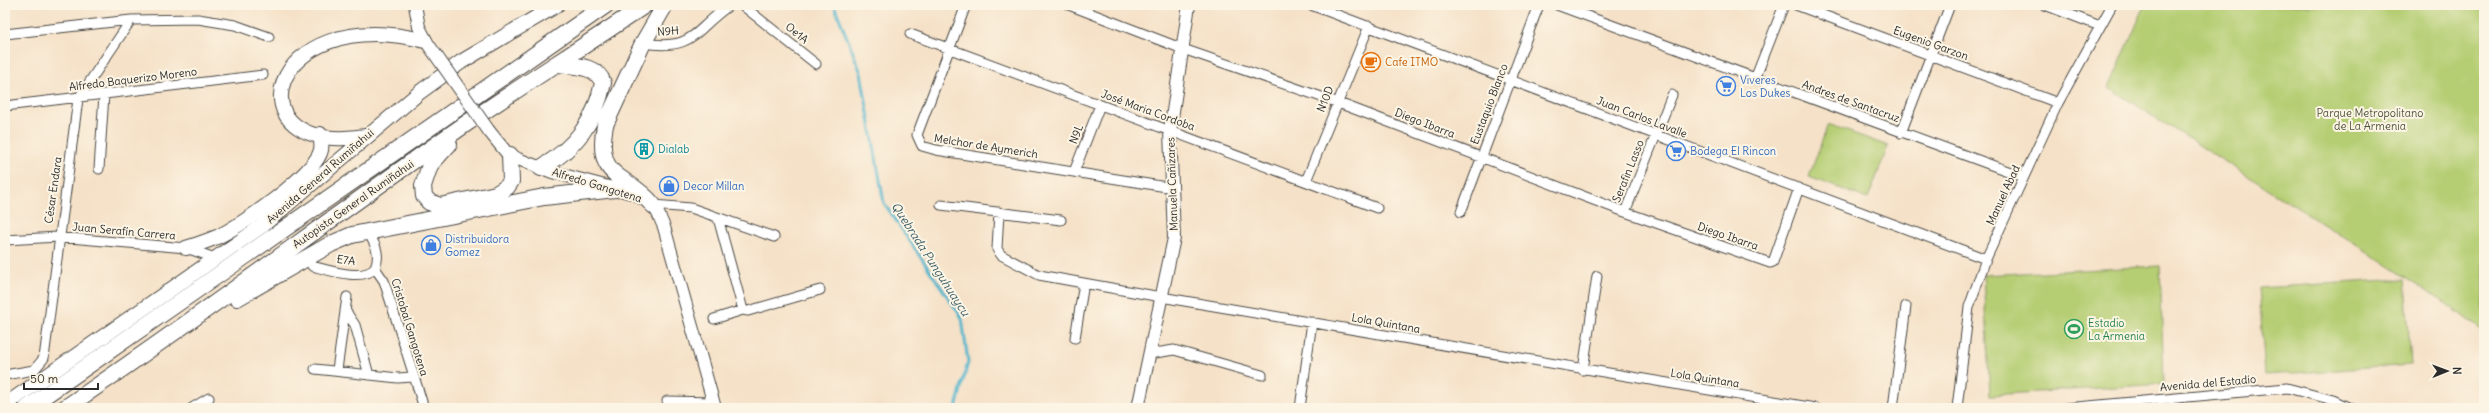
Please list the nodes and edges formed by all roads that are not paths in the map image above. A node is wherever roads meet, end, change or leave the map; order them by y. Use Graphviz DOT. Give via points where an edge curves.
graph roads {
  1 [pos="415,5"];
  2 [pos="552,5"];
  3 [pos="557,5"];
  4 [pos="606,5"];
  5 [pos="645,5"];
  6 [pos="665,5"];
  7 [pos="730,5"];
  8 [pos="743,5"];
  9 [pos="966,5"];
  10 [pos="1069,5"];
  11 [pos="1189,5"];
  12 [pos="1312,5"];
  13 [pos="1539,5"];
  14 [pos="1557,5"];
  15 [pos="1784,5"];
  16 [pos="1796,5"];
  17 [pos="1950,5"];
  18 [pos="2045,5"];
  19 [pos="2112,5"];
  20 [pos="533,19"];
  21 [pos="131,20"];
  22 [pos="354,22"];
  23 [pos="1369,26"];
  24 [pos="2100,26"];
  25 [pos="5,34"];
  26 [pos="910,34"];
  27 [pos="269,37"];
  28 [pos="300,42"];
  29 [pos="426,43"];
  30 [pos="643,43"];
  31 [pos="949,49"];
  32 [pos="1183,49"];
  33 [pos="1931,56"];
  34 [pos="557,64"];
  35 [pos="816,64"];
  36 [pos="263,75"];
  37 [pos="1511,79"];
  38 [pos="1755,79"];
  39 [pos="1672,94"];
  40 [pos="104,95"];
  41 [pos="78,99"];
  42 [pos="1336,102"];
  43 [pos="2058,103"];
  44 [pos="1100,105"];
  45 [pos="5,106"];
  46 [pos="469,122"];
  47 [pos="1170,131"];
  48 [pos="1902,133"];
  49 [pos="320,134"];
  50 [pos="1655,135"];
  51 [pos="366,136"];
  52 [pos="510,155"];
  53 [pos="1482,158"];
  54 [pos="541,168"];
  55 [pos="99,169"];
  56 [pos="1074,172"];
  57 [pos="2024,177"];
  58 [pos="1306,181"];
  59 [pos="1172,188"];
  60 [pos="1799,188"];
  61 [pos="615,189"];
  62 [pos="654,205"];
  63 [pos="941,205"];
  64 [pos="1377,208"];
  65 [pos="999,212"];
  66 [pos="1461,212"];
  67 [pos="1625,212"];
  68 [pos="718,218"];
  69 [pos="1061,220"];
  70 [pos="368,232"];
  71 [pos="58,237"];
  72 [pos="774,237"];
  73 [pos="5,240"];
  74 [pos="186,248"];
  75 [pos="214,258"];
  76 [pos="1986,259"];
  77 [pos="312,266"];
  78 [pos="375,268"];
  79 [pos="1597,276"];
  80 [pos="1084,283"];
  81 [pos="820,290"];
  82 [pos="347,297"];
  83 [pos="1161,297"];
  84 [pos="1906,306"];
  85 [pos="345,310"];
  86 [pos="743,310"];
  87 [pos="714,319"];
  88 [pos="1312,322"];
  89 [pos="170,337"];
  90 [pos="1075,338"];
  91 [pos="1149,354"];
  92 [pos="314,369"];
  93 [pos="337,370"];
  94 [pos="1583,370"];
  95 [pos="5,375"];
  96 [pos="369,375"];
  97 [pos="1262,375"];
  98 [pos="412,377"];
  99 [pos="209,398"];
  100 [pos="2174,398"];
  101 [pos="668,401"];
  102 [pos="5,404"];
  103 [pos="714,405"];
  104 [pos="1778,405"];
  105 [pos="27,408"];
  106 [pos="65,408"];
  107 [pos="192,408"];
  108 [pos="424,408"];
  109 [pos="1138,408"];
  110 [pos="1300,408"];
  111 [pos="1815,408"];
  112 [pos="1893,408"];
  113 [pos="1957,408"];
  114 [pos="2066,408"];
  115 [pos="2175,408"];
  116 [pos="2350,408"];
  1 -- 29 [label="street, Alfredo Gangotena" via="419,27"];
  2 -- 20 [label="street"];
  3 -- 20 [label="main road, Avenida General Rumiñahui"];
  4 -- 105 [label="highway, Autopista General Rumiñahui"];
  5 -- 34 [label="highway, Autopista General Rumiñahui"];
  6 -- 30 [label="highway"];
  7 -- 30 [label="street, N9H" via="685,42 659,46"];
  8 -- 35 [label="street, Oe1A"];
  9 -- 31 [label="street, Melchor de Aymerich"];
  10 -- 32 [label="street, Diego Ibarra"];
  11 -- 32 [label="street, Manuela Cañizares"];
  12 -- 23 [label="street, Juan Carlos Lavalle"];
  13 -- 37 [label="street, Eustaquio Blanco"];
  14 -- 38 [label="street, Andres de Santacruz"];
  15 -- 38 [label="street"];
  16 -- 33 [label="street, Eugenio Garzon"];
  17 -- 33 [label="street"];
  18 -- 24 [label="street"];
  19 -- 24 [label="street, Manuel Abad"];
  20 -- 51 [label="main road, Avenida General Rumiñahui" via="461,62"];
  21 -- 25 [label="street"];
  21 -- 27 [label="street" via="211,20"];
  21 -- 41 [label="street, César Endara"];
  22 -- 29 [label="main road" via="406,32"];
  23 -- 37 [label="street, Juan Carlos Lavalle"];
  23 -- 42 [label="street, N10D"];
  24 -- 43 [label="street, Manuel Abad"];
  26 -- 31 [label="street, José Maria Cordoba"];
  28 -- 49 [label="main road" via="284,65 281,93 293,119 310,131"];
  29 -- 52 [label="street, Alfredo Gangotena, bridge"];
  30 -- 62 [label="highway" via="604,125 603,152 613,172"];
  31 -- 44 [label="street, José Maria Cordoba"];
  31 -- 56 [label="street, Melchor de Aymerich" via="917,135 921,145 936,150"];
  32 -- 42 [label="street, Diego Ibarra"];
  32 -- 47 [label="street, Manuela Cañizares"];
  33 -- 43 [label="street, Eugenio Garzon"];
  33 -- 48 [label="street"];
  34 -- 46 [label="highway, Autopista General Rumiñahui"];
  34 -- 54 [label="highway" via="588,68 600,76 603,83 594,111 579,136 562,155"];
  36 -- 40 [label="street, Alfredo Baquerizo Moreno"];
  37 -- 50 [label="street, Juan Carlos Lavalle"];
  37 -- 53 [label="street, Eustaquio Blanco"];
  38 -- 48 [label="street, Andres de Santacruz"];
  39 -- 50 [label="street, Serafin Lasso"];
  40 -- 41 [label="street, Alfredo Baquerizo Moreno"];
  40 -- 55 [label="street"];
  41 -- 45 [label="street, Alfredo Baquerizo Moreno"];
  41 -- 71 [label="street, César Endara"];
  42 -- 53 [label="street, Diego Ibarra"];
  42 -- 58 [label="street, N10D"];
  43 -- 57 [label="street, Manuel Abad"];
  44 -- 47 [label="street, José Maria Cordoba"];
  44 -- 56 [label="street, N9L"];
  46 -- 52 [label="highway" via="430,165 423,186 424,196 428,202 440,206 496,194 511,181"];
  46 -- 89 [label="highway, Autopista General Rumiñahui" via="304,238"];
  47 -- 58 [label="street, José Maria Cordoba"];
  47 -- 59 [label="street, Manuela Cañizares"];
  48 -- 57 [label="street, Andres de Santacruz"];
  49 -- 51 [label="main road" via="344,138"];
  49 -- 74 [label="main road" via="322,147 319,155 302,176 240,224 218,237"];
  50 -- 60 [label="street, Juan Carlos Lavalle"];
  50 -- 67 [label="street, Serafin Lasso"];
  51 -- 75 [label="main road, Avenida General Rumiñahui" via="296,200"];
  52 -- 54 [label="street, Alfredo Gangotena"];
  53 -- 66 [label="street, Eustaquio Blanco"];
  53 -- 67 [label="street, Diego Ibarra"];
  54 -- 61 [label="street, Alfredo Gangotena"];
  56 -- 59 [label="street, Melchor de Aymerich"];
  57 -- 76 [label="street, Manuel Abad"];
  58 -- 64 [label="street, José Maria Cordoba"];
  59 -- 83 [label="street, Manuela Cañizares" via="1174,238"];
  60 -- 67 [label="street, Diego Ibarra" via="1772,263"];
  60 -- 76 [label="street, Juan Carlos Lavalle"];
  61 -- 62 [label="street, Alfredo Gangotena" via="635,194"];
  61 -- 70 [label="highway" via="537,199"];
  62 -- 68 [label="street" via="684,206"];
  62 -- 103 [label="street, Alfredo Gangotena" via="664,227"];
  63 -- 65 [label="street"];
  65 -- 69 [label="street"];
  65 -- 80 [label="street, Lola Quintana" via="996,241 1001,255 1039,275"];
  68 -- 72 [label="street"];
  68 -- 86 [label="street"];
  70 -- 78 [label="street" via="377,251 378,260"];
  70 -- 89 [label="highway" via="352,235 331,244"];
  71 -- 73 [label="street, Juan Serafín Carrera"];
  71 -- 74 [label="street, Juan Serafín Carrera"];
  71 -- 95 [label="street, César Endara" via="44,358 38,368 29,372"];
  74 -- 75 [label="street, Juan Serafín Carrera"];
  75 -- 102 [label="main road, Avenida General Rumiñahui"];
  76 -- 113 [label="street, Manuel Abad" via="1969,307"];
  77 -- 78 [label="street, E7A" via="357,274 369,273"];
  78 -- 98 [label="street, Cristobal Gangotena" via="384,281"];
  79 -- 94 [label="street"];
  80 -- 83 [label="street, Lola Quintana"];
  80 -- 90 [label="street"];
  81 -- 86 [label="street" via="748,311"];
  82 -- 85 [label="street"];
  83 -- 88 [label="street, Lola Quintana"];
  83 -- 91 [label="street, Manuela Cañizares"];
  84 -- 112 [label="street"];
  85 -- 93 [label="street"];
  85 -- 96 [label="street" via="355,325"];
  86 -- 87 [label="street"];
  88 -- 94 [label="street, Lola Quintana"];
  88 -- 110 [label="street"];
  89 -- 106 [label="highway, Autopista General Rumiñahui"];
  91 -- 97 [label="street" via="1174,350"];
  91 -- 109 [label="street, Manuela Cañizares"];
  92 -- 93 [label="street"];
  93 -- 96 [label="street"];
  94 -- 104 [label="street, Lola Quintana"];
  96 -- 98 [label="street"];
  98 -- 108 [label="street, Cristobal Gangotena"];
  99 -- 107 [label="street"];
  100 -- 114 [label="street, Avenida del Estadio"];
  100 -- 115 [label="street"];
  100 -- 116 [label="street, Avenida del Estadio" via="2287,388 2333,400"];
  101 -- 103 [label="street"];
  104 -- 111 [label="street, Lola Quintana"];
}
